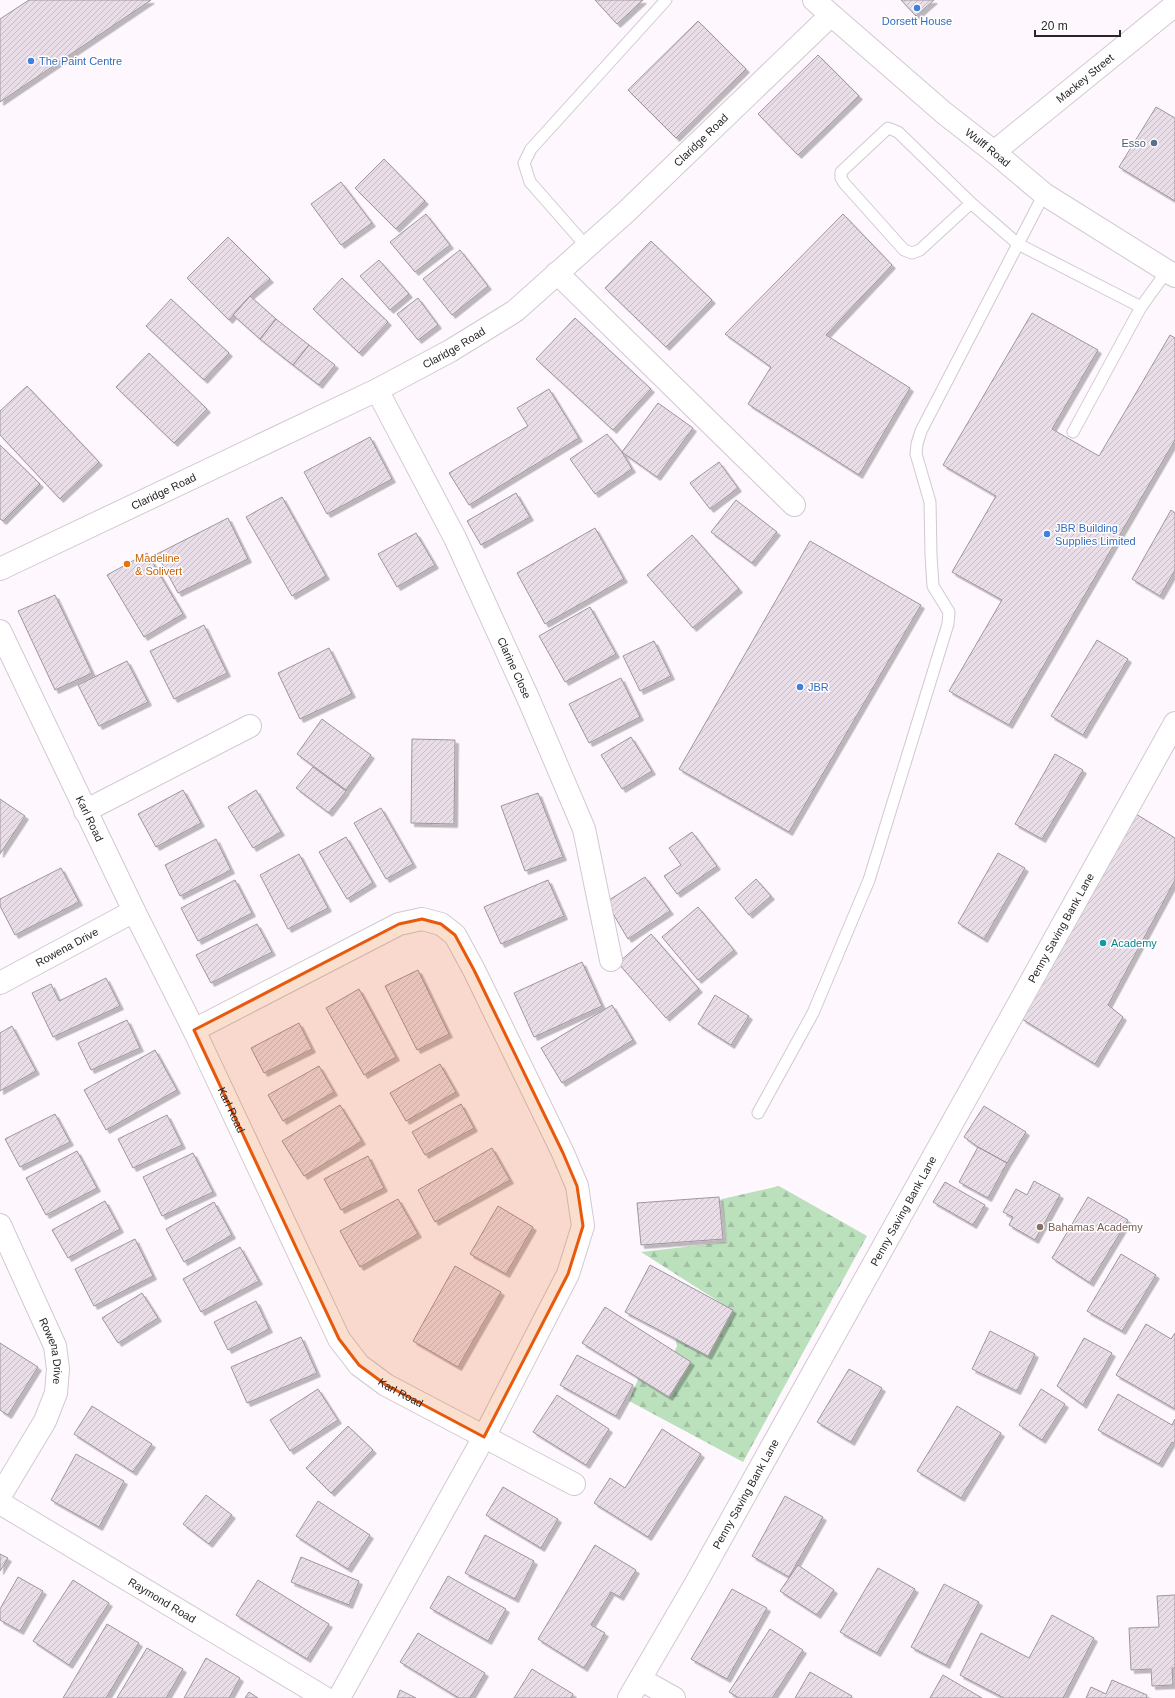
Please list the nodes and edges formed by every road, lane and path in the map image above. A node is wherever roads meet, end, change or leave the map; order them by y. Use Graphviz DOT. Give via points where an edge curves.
graph roads {
  1 [pos="666,0"];
  2 [pos="814,0"];
  3 [pos="1175,5"];
  4 [pos="831,15"];
  5 [pos="994,152"];
  6 [pos="1044,194"];
  7 [pos="971,203"];
  8 [pos="1018,244"];
  9 [pos="587,247"];
  10 [pos="557,273"];
  11 [pos="1171,274"];
  12 [pos="1141,307"];
  13 [pos="377,390"];
  14 [pos="1073,432"];
  15 [pos="794,505"];
  16 [pos="0,569"];
  17 [pos="0,632"];
  18 [pos="1175,723"];
  19 [pos="250,726"];
  20 [pos="85,811"];
  21 [pos="134,911"];
  22 [pos="611,960"];
  23 [pos="0,983"];
  24 [pos="194,1030"];
  25 [pos="758,1113"];
  26 [pos="0,1225"];
  27 [pos="484,1437"];
  28 [pos="574,1484"];
  29 [pos="0,1496"];
  30 [pos="0,1503"];
  31 [pos="640,1679"];
  32 [pos="324,1698"];
  33 [pos="339,1698"];
  34 [pos="629,1698"];
  35 [pos="674,1698"];
  1 -- 9 [label="lane" via="531,149 524,163 530,182"];
  2 -- 4 [label="street, Wulff Road"];
  3 -- 5 [label="street, Mackey Street"];
  4 -- 5 [label="street, Wulff Road" via="944,113"];
  4 -- 9 [label="street, Claridge Road"];
  5 -- 6 [label="street, Wulff Road"];
  6 -- 8 [label="lane"];
  6 -- 11 [label="street, Wulff Road"];
  7 -- 7 [label="lane" via="898,132 888,128 842,172 841,178 844,183 904,250 912,253 920,250"];
  7 -- 8 [label="lane"];
  8 -- 12 [label="lane"];
  8 -- 25 [label="lane" via="921,431 917,444 916,454 930,502 933,586 949,612 948,624 869,880 813,1013"];
  9 -- 10 [label="street, Claridge Road"];
  10 -- 13 [label="street, Claridge Road" via="515,311 450,351"];
  10 -- 15 [label="street"];
  11 -- 12 [label="lane"];
  12 -- 14 [label="lane"];
  13 -- 16 [label="street, Claridge Road"];
  13 -- 22 [label="street, Clarine Close" via="455,538 584,829"];
  17 -- 20 [label="street, Karl Road"];
  18 -- 31 [label="street, Penny Saving Bank Lane" via="700,1577"];
  19 -- 20 [label="street"];
  20 -- 21 [label="street, Karl Road"];
  21 -- 23 [label="street, Rowena Drive"];
  21 -- 24 [label="street, Karl Road"];
  24 -- 27 [label="street, Karl Road" via="339,1339 359,1365 386,1385"];
  24 -- 27 [label="street" via="399,924 422,919 440,924 455,935 563,1153 577,1186 583,1226 568,1274"];
  26 -- 29 [label="street, Rowena Drive" via="55,1346 58,1369 56,1393 46,1421"];
  27 -- 28 [label="street, Karl Road"];
  27 -- 33 [label="street"];
  30 -- 32 [label="street, Raymond Road"];
  31 -- 34 [label="street, Penny Saving Bank Lane"];
  31 -- 35 [label="street"];
}
